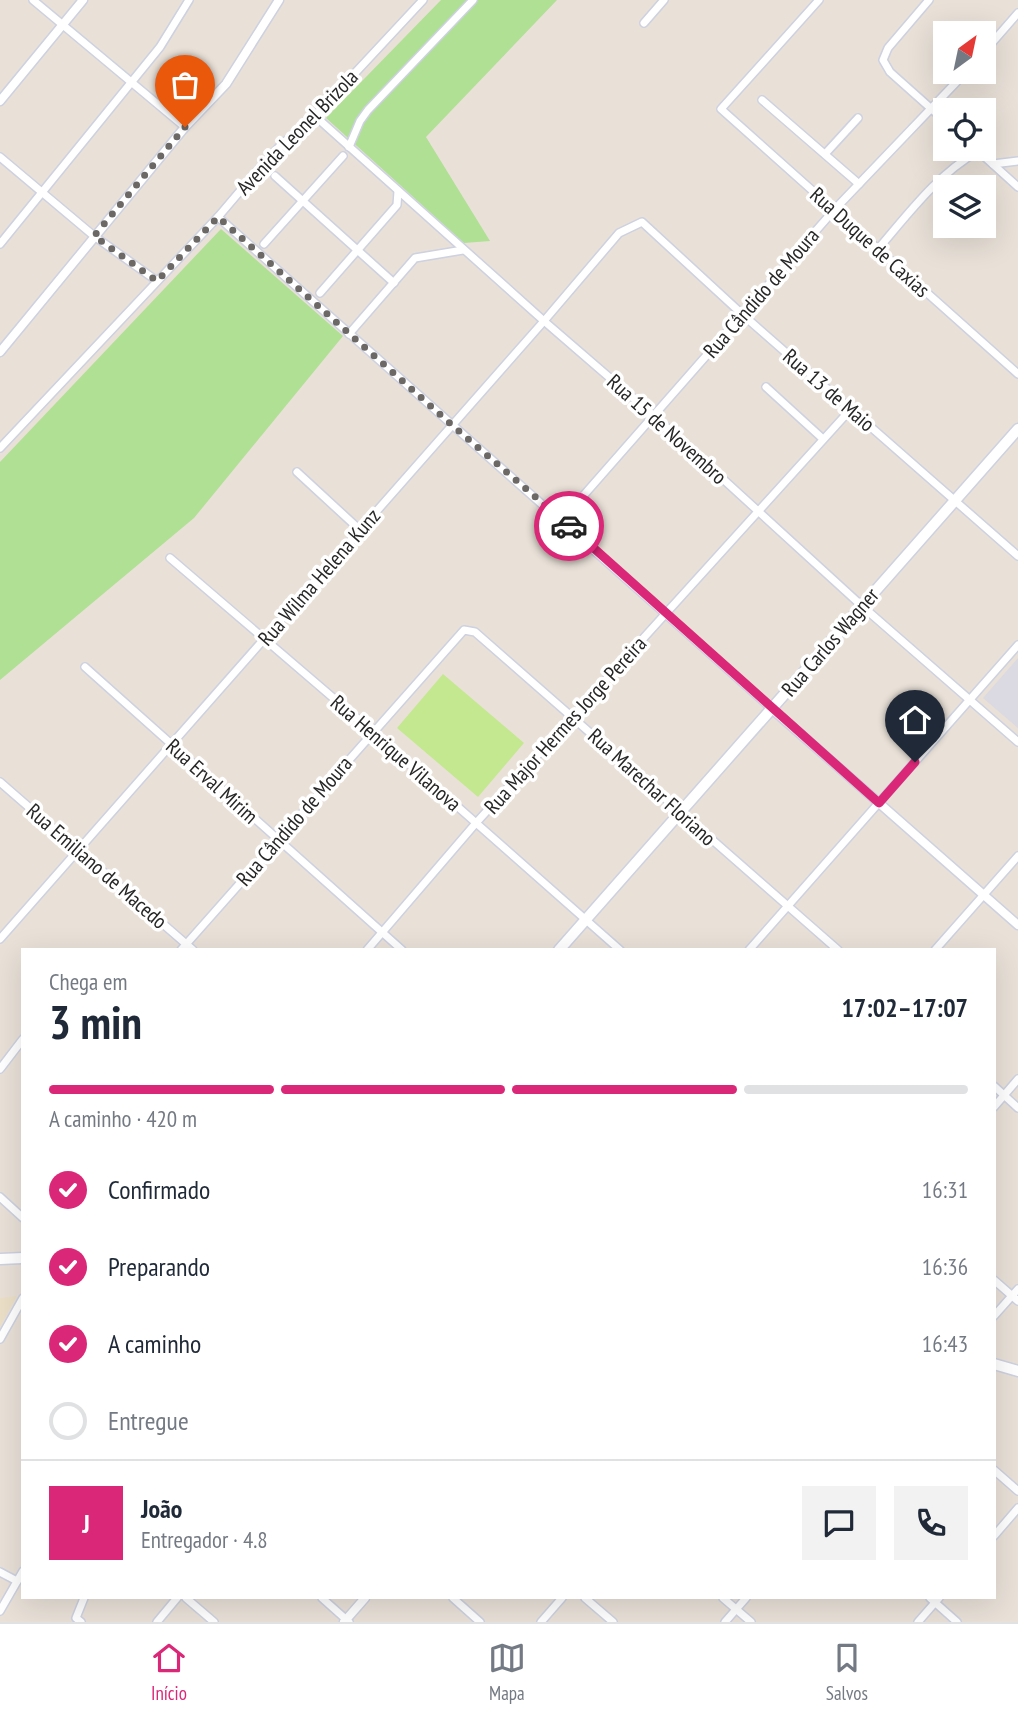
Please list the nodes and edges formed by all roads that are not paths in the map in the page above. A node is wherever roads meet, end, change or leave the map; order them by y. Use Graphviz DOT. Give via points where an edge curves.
graph roads {
  1 [pos="33,0"];
  2 [pos="83,0"];
  3 [pos="190,0"];
  4 [pos="279,0"];
  5 [pos="423,0"];
  6 [pos="474,0"];
  7 [pos="664,0"];
  8 [pos="819,0"];
  9 [pos="929,0"];
  10 [pos="1018,13"];
  11 [pos="644,23"];
  12 [pos="62,25"];
  13 [pos="996,38"];
  14 [pos="131,82"];
  15 [pos="955,84"];
  16 [pos="762,100"];
  17 [pos="0,101"];
  18 [pos="932,109"];
  19 [pos="315,116"];
  20 [pos="858,118"];
  21 [pos="185,127"];
  22 [pos="349,147"];
  23 [pos="825,154"];
  24 [pos="343,156"];
  25 [pos="0,157"];
  26 [pos="960,161"];
  27 [pos="990,161"];
  28 [pos="1018,161"];
  29 [pos="993,164"];
  30 [pos="275,176"];
  31 [pos="859,184"];
  32 [pos="1018,187"];
  33 [pos="398,191"];
  34 [pos="43,193"];
  35 [pos="303,201"];
  36 [pos="835,209"];
  37 [pos="218,217"];
  38 [pos="642,222"];
  39 [pos="94,236"];
  40 [pos="0,244"];
  41 [pos="264,244"];
  42 [pos="878,249"];
  43 [pos="357,250"];
  44 [pos="463,250"];
  45 [pos="157,281"];
  46 [pos="394,283"];
  47 [pos="320,293"];
  48 [pos="742,314"];
  49 [pos="544,321"];
  50 [pos="349,334"];
  51 [pos="0,352"];
  52 [pos="1018,374"];
  53 [pos="766,387"];
  54 [pos="850,409"];
  55 [pos="654,416"];
  56 [pos="452,425"];
  57 [pos="1018,429"];
  58 [pos="824,439"];
  59 [pos="0,449"];
  60 [pos="297,472"];
  61 [pos="954,501"];
  62 [pos="759,512"];
  63 [pos="562,520"];
  64 [pos="360,530"];
  65 [pos="1018,556"];
  66 [pos="170,558"];
  67 [pos="862,606"];
  68 [pos="666,614"];
  69 [pos="464,630"];
  70 [pos="265,638"];
  71 [pos="1018,645"];
  72 [pos="86,667"];
  73 [pos="970,700"];
  74 [pos="772,709"];
  75 [pos="573,717"];
  76 [pos="373,732"];
  77 [pos="1018,742"];
  78 [pos="172,744"];
  79 [pos="0,782"];
  80 [pos="879,803"];
  81 [pos="680,813"];
  82 [pos="476,823"];
  83 [pos="278,840"];
  84 [pos="77,850"];
  85 [pos="1018,856"];
  86 [pos="984,895"];
  87 [pos="788,907"];
  88 [pos="585,920"];
  89 [pos="1018,925"];
  90 [pos="382,933"];
  91 [pos="0,939"];
  92 [pos="183,947"];
  93 [pos="369,948"];
  94 [pos="400,948"];
  95 [pos="561,948"];
  96 [pos="618,948"];
  97 [pos="751,948"];
  98 [pos="836,948"];
  99 [pos="937,948"];
  100 [pos="21,1043"];
  101 [pos="0,1069"];
  102 [pos="1018,1079"];
  103 [pos="996,1088"];
  104 [pos="1004,1095"];
  105 [pos="996,1105"];
  106 [pos="1018,1108"];
  107 [pos="0,1197"];
  108 [pos="21,1216"];
  109 [pos="21,1258"];
  110 [pos="0,1259"];
  111 [pos="996,1282"];
  112 [pos="1018,1289"];
  113 [pos="1015,1298"];
  114 [pos="21,1302"];
  115 [pos="996,1314"];
  116 [pos="0,1339"];
  117 [pos="996,1365"];
  118 [pos="1018,1371"];
  119 [pos="996,1472"];
  120 [pos="1018,1491"];
  121 [pos="1018,1508"];
  122 [pos="996,1534"];
  123 [pos="0,1572"];
  124 [pos="21,1574"];
  125 [pos="17,1581"];
  126 [pos="84,1599"];
  127 [pos="176,1599"];
  128 [pos="187,1599"];
  129 [pos="323,1599"];
  130 [pos="364,1599"];
  131 [pos="454,1599"];
  132 [pos="561,1599"];
  133 [pos="586,1599"];
  134 [pos="724,1599"];
  135 [pos="745,1599"];
  136 [pos="935,1599"];
  137 [pos="736,1609"];
  138 [pos="0,1611"];
  139 [pos="78,1620"];
  140 [pos="346,1621"];
  141 [pos="157,1622"];
  142 [pos="214,1622"];
  143 [pos="480,1622"];
  144 [pos="541,1622"];
  145 [pos="613,1622"];
  146 [pos="725,1622"];
  147 [pos="751,1622"];
  148 [pos="918,1622"];
  149 [pos="957,1622"];
  1 -- 12 [label="street"];
  2 -- 12 [label="street"];
  3 -- 14 [label="street"];
  4 -- 21 [label="street" via="226,84"];
  5 -- 19 [label="street, Avenida Leonel Brizola"];
  6 -- 22 [label="street" via="368,110"];
  7 -- 11 [label="street"];
  8 -- 36 [label="street, Rua Duque de Caxias" via="721,109"];
  9 -- 18 [label="street" via="883,60 890,72"];
  10 -- 13 [label="street"];
  12 -- 14 [label="street"];
  12 -- 17 [label="street"];
  14 -- 21 [label="street"];
  14 -- 34 [label="street"];
  15 -- 18 [label="street, Rua Cândido de Moura"];
  16 -- 23 [label="street"];
  18 -- 31 [label="street, Rua Cândido de Moura"];
  19 -- 22 [label="street, Rua 15 de Novembro"];
  19 -- 37 [label="street, Avenida Leonel Brizola" via="281,145"];
  20 -- 23 [label="street"];
  21 -- 39 [label="street"];
  22 -- 33 [label="street, Rua 15 de Novembro"];
  23 -- 31 [label="street"];
  24 -- 35 [label="street"];
  25 -- 34 [label="street"];
  26 -- 42 [label="street" via="930,188"];
  27 -- 29 [label="street"];
  28 -- 29 [label="street"];
  29 -- 32 [label="street"];
  30 -- 35 [label="street"];
  31 -- 36 [label="street, Rua Cândido de Moura"];
  33 -- 43 [label="street" via="397,205"];
  33 -- 44 [label="street, Rua 15 de Novembro"];
  34 -- 39 [label="street"];
  34 -- 40 [label="street"];
  35 -- 41 [label="street"];
  35 -- 43 [label="street"];
  36 -- 42 [label="street, Rua Duque de Caxias"];
  36 -- 48 [label="street, Rua Cândido de Moura"];
  37 -- 45 [label="street, Avenida Leonel Brizola"];
  37 -- 50 [label="street"];
  38 -- 48 [label="street, Rua 13 de Maio"];
  38 -- 49 [label="street, Rua Wilma Helena Kunz" via="619,233"];
  39 -- 45 [label="street"];
  39 -- 51 [label="street"];
  42 -- 52 [label="street, Rua Duque de Caxias"];
  43 -- 46 [label="street"];
  43 -- 47 [label="street"];
  44 -- 46 [label="street" via="415,258"];
  44 -- 49 [label="street, Rua 15 de Novembro"];
  45 -- 59 [label="street, Avenida Leonel Brizola"];
  46 -- 50 [label="street"];
  48 -- 54 [label="street, Rua 13 de Maio"];
  48 -- 55 [label="street, Rua Cândido de Moura"];
  49 -- 55 [label="street, Rua 15 de Novembro"];
  49 -- 56 [label="street, Rua Wilma Helena Kunz"];
  50 -- 56 [label="street"];
  53 -- 58 [label="street"];
  54 -- 58 [label="street, Rua Major Hermes Jorge Pereira"];
  54 -- 61 [label="street, Rua 13 de Maio"];
  55 -- 62 [label="street, Rua 15 de Novembro"];
  55 -- 63 [label="street, Rua Cândido de Moura"];
  56 -- 63 [label="street"];
  56 -- 64 [label="street, Rua Wilma Helena Kunz"];
  57 -- 61 [label="main road, Rua Carlos Wagner"];
  58 -- 62 [label="street, Rua Major Hermes Jorge Pereira"];
  60 -- 64 [label="street"];
  61 -- 65 [label="street, Rua 13 de Maio"];
  61 -- 67 [label="main road, Rua Carlos Wagner"];
  62 -- 67 [label="street, Rua 15 de Novembro"];
  62 -- 68 [label="street, Rua Major Hermes Jorge Pereira"];
  63 -- 68 [label="street"];
  64 -- 70 [label="street, Rua Wilma Helena Kunz"];
  66 -- 70 [label="street, Rua Henrique Vilanova"];
  67 -- 73 [label="street, Rua 15 de Novembro"];
  67 -- 74 [label="main road, Rua Carlos Wagner"];
  68 -- 74 [label="street"];
  68 -- 75 [label="street, Rua Major Hermes Jorge Pereira"];
  69 -- 75 [label="street, Rua Marechar Floriano" via="475,632"];
  69 -- 76 [label="street, Rua Cândido de Moura"];
  70 -- 76 [label="street, Rua Henrique Vilanova"];
  70 -- 78 [label="street, Rua Wilma Helena Kunz"];
  71 -- 73 [label="street"];
  72 -- 78 [label="street, Rua Erval Mirim"];
  73 -- 77 [label="street, Rua 15 de Novembro"];
  73 -- 80 [label="street"];
  74 -- 80 [label="street"];
  74 -- 81 [label="main road, Rua Carlos Wagner"];
  75 -- 81 [label="street, Rua Marechar Floriano"];
  75 -- 82 [label="street, Rua Major Hermes Jorge Pereira"];
  76 -- 82 [label="street, Rua Henrique Vilanova"];
  76 -- 83 [label="street, Rua Cândido de Moura"];
  78 -- 83 [label="street, Rua Erval Mirim"];
  78 -- 84 [label="street, Rua Wilma Helena Kunz"];
  79 -- 84 [label="street, Rua Emiliano de Macedo"];
  80 -- 86 [label="street"];
  80 -- 87 [label="street"];
  81 -- 87 [label="street, Rua Marechar Floriano"];
  81 -- 88 [label="main road, Rua Carlos Wagner"];
  82 -- 88 [label="street, Rua Henrique Vilanova"];
  82 -- 90 [label="street, Rua Major Hermes Jorge Pereira"];
  83 -- 90 [label="street, Rua Erval Mirim"];
  83 -- 92 [label="street, Rua Cândido de Moura"];
  84 -- 91 [label="street, Rua Wilma Helena Kunz"];
  84 -- 92 [label="street, Rua Emiliano de Macedo"];
  85 -- 86 [label="street"];
  86 -- 89 [label="street"];
  86 -- 99 [label="street"];
  87 -- 97 [label="street"];
  87 -- 98 [label="street, Rua Marechar Floriano"];
  88 -- 95 [label="main road, Rua Carlos Wagner"];
  88 -- 96 [label="street, Rua Henrique Vilanova"];
  90 -- 93 [label="street, Rua Major Hermes Jorge Pereira"];
  90 -- 94 [label="street, Rua Erval Mirim"];
  100 -- 101 [label="street"];
  102 -- 104 [label="street"];
  103 -- 104 [label="street"];
  104 -- 105 [label="street"];
  104 -- 106 [label="street"];
  107 -- 108 [label="street"];
  109 -- 110 [label="main road"];
  111 -- 113 [label="street"];
  112 -- 113 [label="street"];
  113 -- 115 [label="street"];
  114 -- 116 [label="street"];
  117 -- 118 [label="main road"];
  119 -- 120 [label="street"];
  121 -- 122 [label="street"];
  123 -- 125 [label="street"];
  124 -- 125 [label="street"];
  125 -- 138 [label="street"];
  126 -- 139 [label="street"];
  127 -- 141 [label="street"];
  128 -- 142 [label="street"];
  129 -- 140 [label="street"];
  130 -- 140 [label="street"];
  131 -- 143 [label="street"];
  132 -- 144 [label="street"];
  133 -- 145 [label="street"];
  134 -- 137 [label="street"];
  135 -- 137 [label="street"];
  136 -- 148 [label="street"];
  136 -- 149 [label="street"];
  137 -- 146 [label="street"];
  137 -- 147 [label="street"];
}
